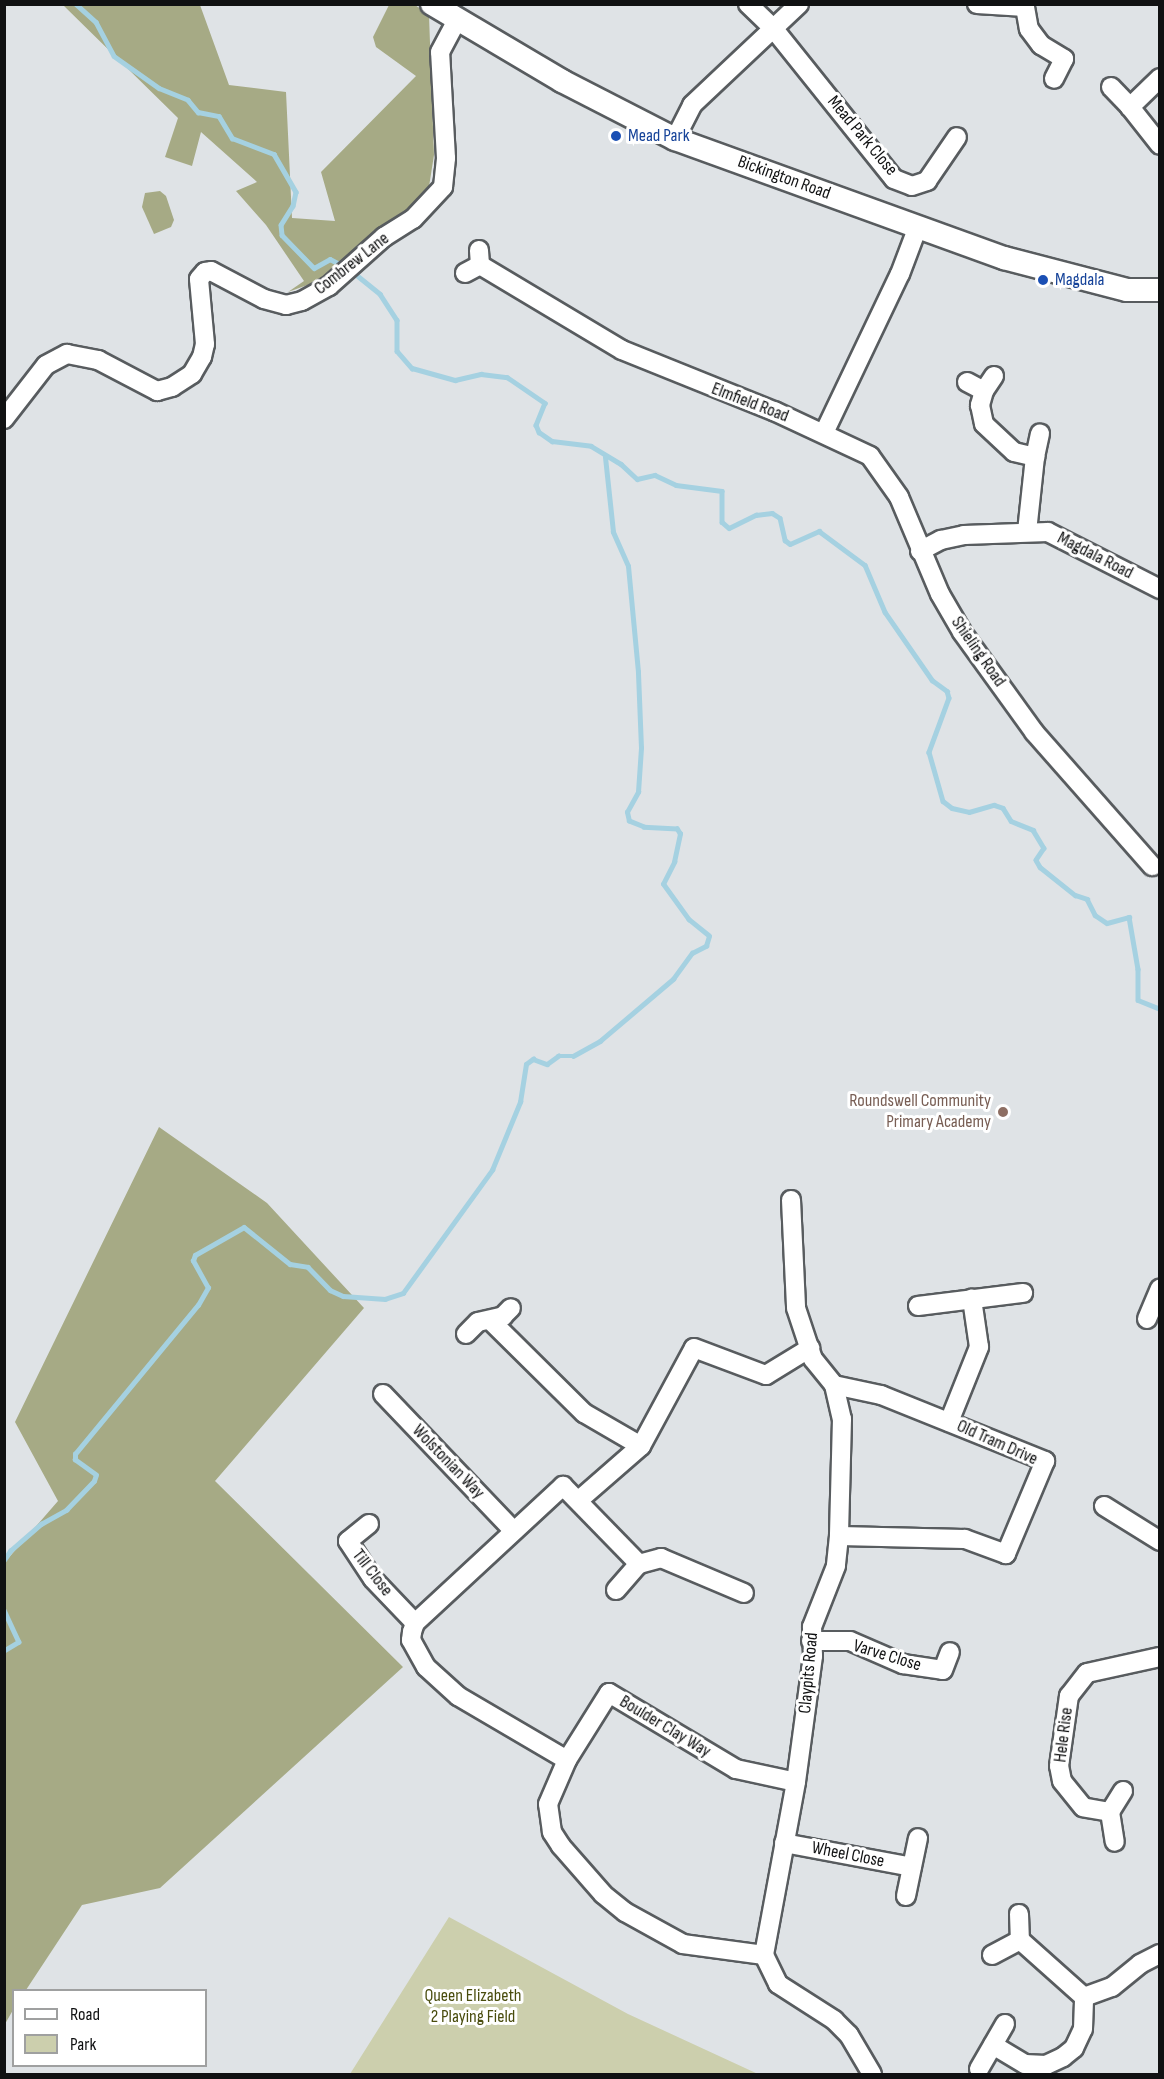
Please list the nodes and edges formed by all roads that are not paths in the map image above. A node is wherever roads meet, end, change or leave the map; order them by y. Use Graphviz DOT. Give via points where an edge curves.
graph roads {
  1 [pos="432,4"];
  2 [pos="748,4"];
  3 [pos="799,4"];
  4 [pos="977,4"];
  5 [pos="1027,6"];
  6 [pos="458,20"];
  7 [pos="773,28"];
  8 [pos="1160,78"];
  9 [pos="1054,79"];
  10 [pos="1111,87"];
  11 [pos="1130,106"];
  12 [pos="957,137"];
  13 [pos="675,139"];
  14 [pos="1160,145"];
  15 [pos="917,229"];
  16 [pos="474,263"];
  17 [pos="1160,290"];
  18 [pos="967,382"];
  19 [pos="4,419"];
  20 [pos="824,433"];
  21 [pos="1040,434"];
  22 [pos="1035,457"];
  23 [pos="1027,532"];
  24 [pos="920,551"];
  25 [pos="1160,589"];
  26 [pos="1152,866"];
  27 [pos="791,1200"];
  28 [pos="1160,1289"];
  29 [pos="1023,1293"];
  30 [pos="972,1299"];
  31 [pos="918,1306"];
  32 [pos="511,1308"];
  33 [pos="1147,1319"];
  34 [pos="491,1321"];
  35 [pos="466,1334"];
  36 [pos="810,1348"];
  37 [pos="834,1385"];
  38 [pos="383,1394"];
  39 [pos="949,1422"];
  40 [pos="641,1446"];
  41 [pos="579,1500"];
  42 [pos="1104,1506"];
  43 [pos="369,1524"];
  44 [pos="513,1530"];
  45 [pos="839,1536"];
  46 [pos="1160,1541"];
  47 [pos="639,1564"];
  48 [pos="616,1590"];
  49 [pos="744,1593"];
  50 [pos="415,1623"];
  51 [pos="811,1641"];
  52 [pos="950,1652"];
  53 [pos="1160,1657"];
  54 [pos="567,1760"];
  55 [pos="796,1782"];
  56 [pos="1123,1791"];
  57 [pos="1110,1812"];
  58 [pos="918,1838"];
  59 [pos="1115,1842"];
  60 [pos="784,1843"];
  61 [pos="912,1867"];
  62 [pos="906,1896"];
  63 [pos="1019,1914"];
  64 [pos="1020,1940"];
  65 [pos="1160,1954"];
  66 [pos="764,1955"];
  67 [pos="992,1955"];
  68 [pos="1084,1997"];
  69 [pos="1005,2024"];
  70 [pos="993,2045"];
  71 [pos="979,2069"];
  72 [pos="872,2074"];
  1 -- 6 [label="main road, Bickington Road"];
  2 -- 7 [label="street, Mead Park Close"];
  3 -- 7 [label="street"];
  4 -- 5 [label="street"];
  5 -- 9 [label="street" via="1029,29 1041,45 1072,63"];
  6 -- 13 [label="main road, Bickington Road" via="562,81"];
  6 -- 19 [label="street, Combrew Lane" via="440,52 446,158 443,187 413,219 384,237 328,286 286,305 264,299 211,271 205,272 199,279 205,344 192,374 157,391 98,360 67,354 46,365"];
  7 -- 12 [label="street, Mead Park Close" via="894,179 912,186 927,181"];
  7 -- 13 [label="street" via="692,105"];
  8 -- 11 [label="street"];
  10 -- 11 [label="street"];
  11 -- 14 [label="street"];
  13 -- 15 [label="main road, Bickington Road"];
  15 -- 17 [label="main road, Bickington Road" via="1075,278 1127,290"];
  15 -- 20 [label="street" via="900,274"];
  16 -- 20 [label="street, Elmfield Road" via="622,350"];
  18 -- 22 [label="street" via="989,383 981,405 984,423 994,437 1014,452"];
  20 -- 24 [label="street, Shieling Road" via="870,456 883,470 899,497"];
  21 -- 22 [label="street"];
  22 -- 23 [label="street"];
  23 -- 24 [label="street, Magdala Road" via="964,535 941,540"];
  23 -- 25 [label="street, Magdala Road" via="1066,538"];
  24 -- 26 [label="street, Shieling Road" via="962,632 1034,732"];
  27 -- 36 [label="street, Claypits Road" via="796,1308"];
  28 -- 33 [label="street"];
  29 -- 30 [label="street"];
  30 -- 31 [label="street"];
  30 -- 39 [label="street" via="979,1347"];
  32 -- 34 [label="street"];
  34 -- 35 [label="street" via="478,1322"];
  34 -- 40 [label="street" via="584,1413"];
  36 -- 37 [label="street, Claypits Road"];
  36 -- 40 [label="street" via="766,1375 694,1348"];
  37 -- 39 [label="street, Old Tram Drive" via="881,1395"];
  37 -- 45 [label="street, Claypits Road" via="842,1419"];
  38 -- 44 [label="street, Wolstonian Way"];
  39 -- 45 [label="street, Old Tram Drive" via="1045,1461 1006,1554 965,1539"];
  40 -- 41 [label="street"];
  41 -- 44 [label="street" via="563,1486"];
  41 -- 47 [label="street"];
  42 -- 46 [label="street"];
  43 -- 50 [label="street, Till Close" via="348,1540 373,1579"];
  44 -- 50 [label="street"];
  45 -- 51 [label="street, Claypits Road" via="836,1566 812,1627"];
  47 -- 48 [label="street"];
  47 -- 49 [label="street" via="661,1558"];
  50 -- 54 [label="street" via="411,1640 416,1652 442,1683 477,1710"];
  51 -- 52 [label="street, Varve Close" via="850,1641 903,1664 943,1670"];
  51 -- 55 [label="street, Claypits Road"];
  53 -- 57 [label="street, Hele Rise" via="1088,1673 1069,1696 1059,1766 1062,1781 1083,1807"];
  54 -- 55 [label="street, Boulder Clay Way" via="609,1693 736,1769"];
  54 -- 66 [label="street" via="552,1788 549,1820 561,1846 603,1894 625,1912 683,1944 712,1951"];
  55 -- 60 [label="street, Claypits Road"];
  56 -- 57 [label="street"];
  57 -- 59 [label="street"];
  58 -- 61 [label="street"];
  60 -- 61 [label="street, Wheel Close"];
  60 -- 66 [label="street, Claypits Road"];
  61 -- 62 [label="street"];
  63 -- 64 [label="street"];
  64 -- 67 [label="street"];
  64 -- 68 [label="street"];
  65 -- 68 [label="street" via="1140,1964 1113,1987"];
  66 -- 72 [label="street" via="778,1984 834,2020 849,2035"];
  68 -- 70 [label="street" via="1083,2029 1074,2048 1063,2057 1046,2065 1025,2064"];
  69 -- 70 [label="street"];
  70 -- 71 [label="street"];
}
